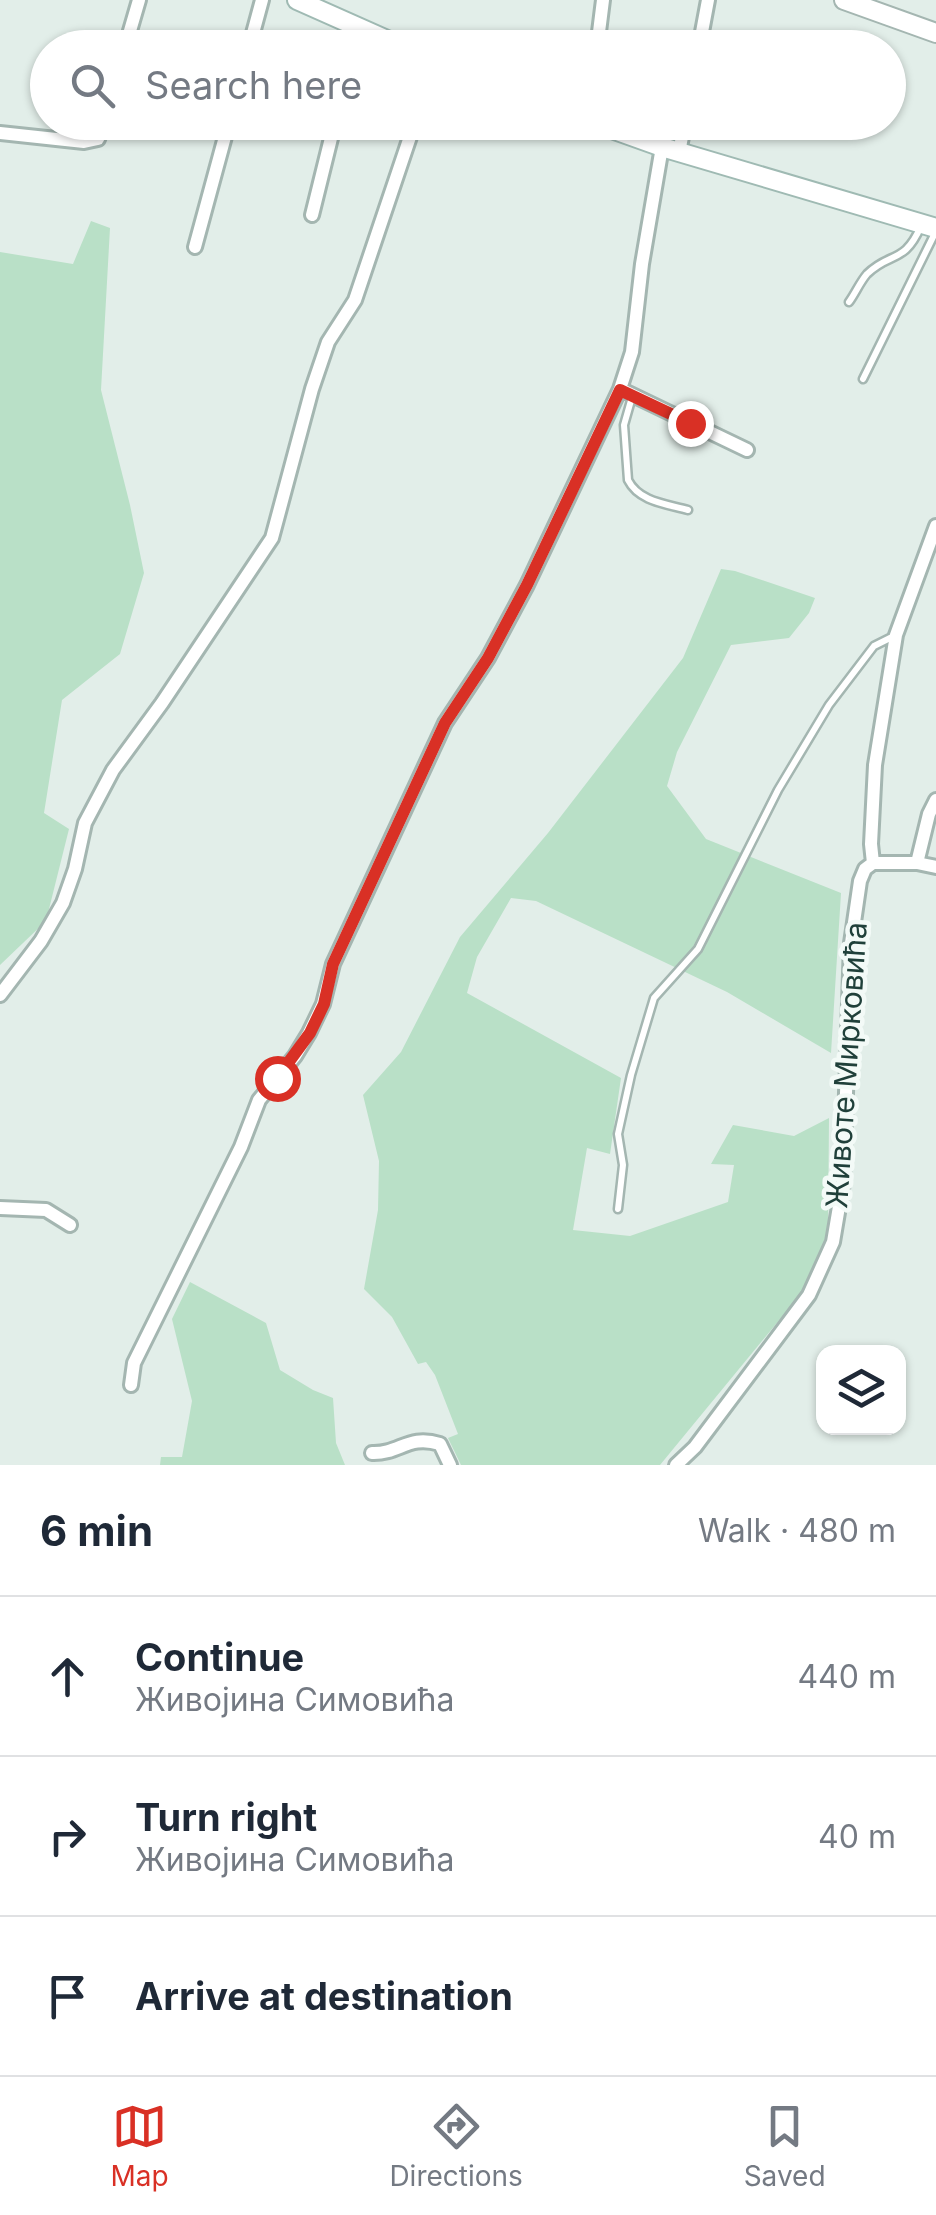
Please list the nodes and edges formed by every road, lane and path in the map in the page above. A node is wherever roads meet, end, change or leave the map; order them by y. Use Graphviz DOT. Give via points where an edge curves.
graph roads {
  1 [pos="139,0"];
  2 [pos="262,0"];
  3 [pos="296,0"];
  4 [pos="602,0"];
  5 [pos="708,0"];
  6 [pos="844,0"];
  7 [pos="360,28"];
  8 [pos="131,30"];
  9 [pos="254,30"];
  10 [pos="364,30"];
  11 [pos="598,30"];
  12 [pos="702,30"];
  13 [pos="936,34"];
  14 [pos="0,133"];
  15 [pos="30,136"];
  16 [pos="65,140"];
  17 [pos="93,140"];
  18 [pos="224,140"];
  19 [pos="331,140"];
  20 [pos="409,140"];
  21 [pos="643,140"];
  22 [pos="676,140"];
  23 [pos="671,150"];
  24 [pos="312,216"];
  25 [pos="932,226"];
  26 [pos="195,247"];
  27 [pos="849,302"];
  28 [pos="863,379"];
  29 [pos="627,392"];
  30 [pos="747,450"];
  31 [pos="688,510"];
  32 [pos="934,536"];
  33 [pos="896,635"];
  34 [pos="936,800"];
  35 [pos="874,863"];
  36 [pos="918,863"];
  37 [pos="936,867"];
  38 [pos="0,995"];
  39 [pos="0,1208"];
  40 [pos="618,1209"];
  41 [pos="70,1226"];
  42 [pos="131,1384"];
  43 [pos="372,1453"];
  44 [pos="450,1465"];
  45 [pos="676,1465"];
  1 -- 8 [label="street"];
  2 -- 9 [label="street"];
  3 -- 7 [label="main road"];
  4 -- 11 [label="street"];
  5 -- 12 [label="street"];
  6 -- 13 [label="main road"];
  7 -- 10 [label="main road"];
  14 -- 15 [label="street"];
  16 -- 17 [label="street"];
  18 -- 26 [label="street"];
  19 -- 24 [label="street"];
  20 -- 38 [label="street" via="355,300 328,342 312,388 272,538 113,770 86,823 63,904"];
  21 -- 23 [label="main road"];
  22 -- 23 [label="street"];
  23 -- 25 [label="main road"];
  23 -- 29 [label="street" via="642,264"];
  25 -- 27 [label="lane" via="867,274"];
  25 -- 28 [label="lane"];
  29 -- 30 [label="street"];
  29 -- 31 [label="lane" via="632,488"];
  29 -- 42 [label="street" via="488,658 445,723 333,964 324,1004 295,1056 259,1100 134,1364"];
  32 -- 33 [label="street"];
  33 -- 35 [label="street" via="875,765"];
  33 -- 40 [label="lane" via="874,646 829,705 698,948 654,998 618,1134"];
  34 -- 36 [label="street"];
  35 -- 36 [label="street"];
  35 -- 45 [label="street, Животе Мирковића" via="860,881 851,943 843,1182 833,1242 809,1295"];
  36 -- 37 [label="street"];
  39 -- 41 [label="street" via="46,1210"];
  43 -- 44 [label="street" via="427,1440 440,1444"];
}
